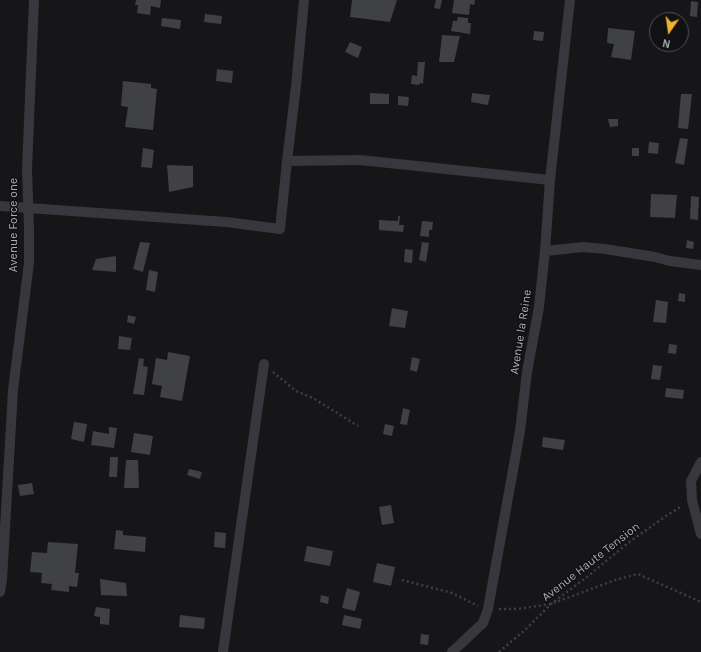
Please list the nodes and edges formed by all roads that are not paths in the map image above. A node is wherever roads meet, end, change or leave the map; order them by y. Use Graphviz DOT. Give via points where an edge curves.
graph roads {
  1 [pos="34,0"];
  2 [pos="304,0"];
  3 [pos="570,0"];
  4 [pos="286,161"];
  5 [pos="550,180"];
  6 [pos="0,206"];
  7 [pos="27,208"];
  8 [pos="545,251"];
  9 [pos="701,265"];
  10 [pos="264,364"];
  11 [pos="701,462"];
  12 [pos="701,534"];
  13 [pos="0,592"];
  14 [pos="223,652"];
  15 [pos="452,652"];
  1 -- 7 [label="street, Avenue Force one" via="27,137"];
  2 -- 4 [label="street"];
  3 -- 5 [label="street, Avenue la Reine"];
  4 -- 5 [label="street" via="360,160"];
  4 -- 7 [label="street" via="280,229 226,222"];
  5 -- 8 [label="street, Avenue la Reine"];
  6 -- 7 [label="street"];
  7 -- 13 [label="street, Avenue Force one" via="29,263 13,390"];
  8 -- 9 [label="street" via="605,248"];
  8 -- 15 [label="street, Avenue la Reine" via="520,431 488,609 480,627"];
  10 -- 14 [label="street"];
  11 -- 12 [label="street" via="691,481 692,500"];
}
